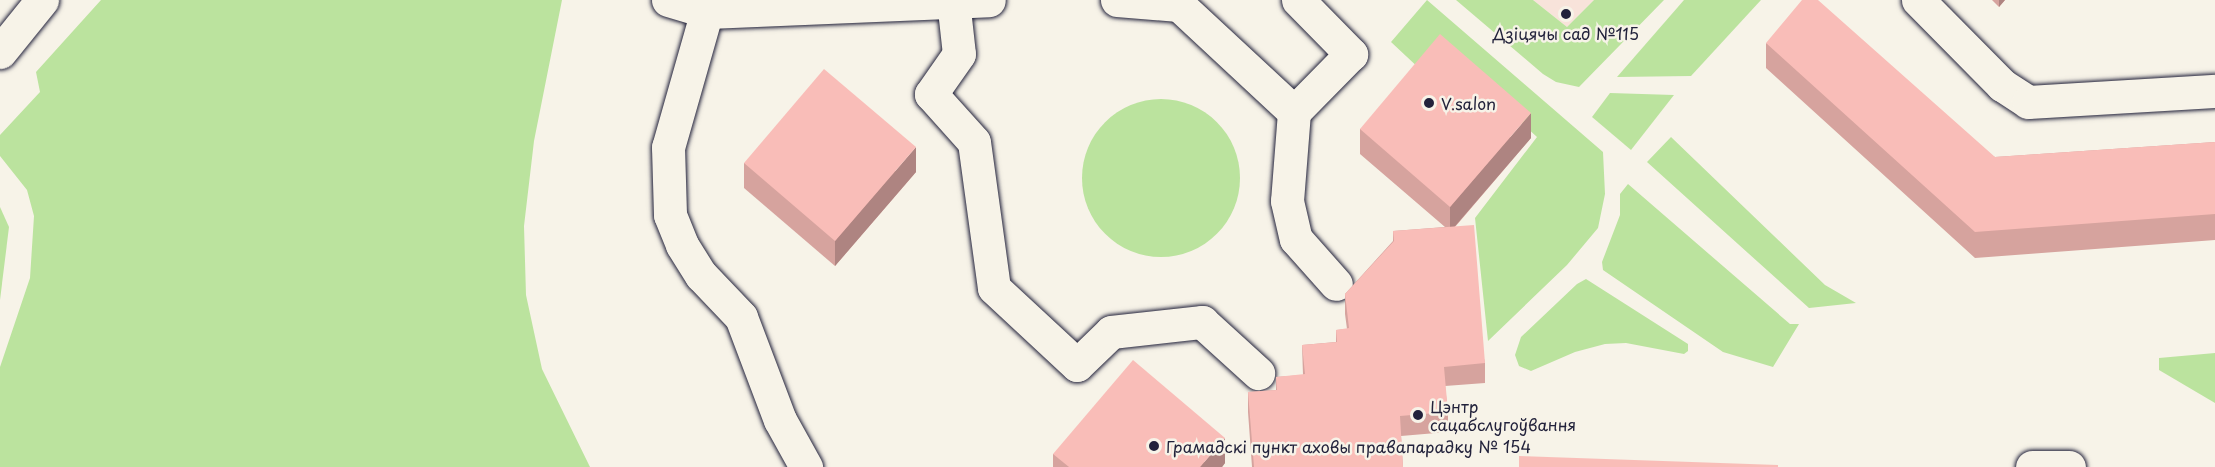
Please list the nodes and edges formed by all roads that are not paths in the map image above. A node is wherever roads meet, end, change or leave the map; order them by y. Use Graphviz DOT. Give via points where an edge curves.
graph roads {
  1 [pos="42,0"];
  2 [pos="668,0"];
  3 [pos="989,0"];
  4 [pos="1117,0"];
  5 [pos="1298,0"];
  6 [pos="1918,0"];
  7 [pos="953,1"];
  8 [pos="1181,2"];
  9 [pos="709,6"];
  10 [pos="0,52"];
  11 [pos="2215,91"];
  12 [pos="1294,112"];
  13 [pos="1336,284"];
  14 [pos="1258,373"];
  15 [pos="806,467"];
  16 [pos="2032,467"];
  17 [pos="2069,467"];
  1 -- 10 [label="street"];
  2 -- 9 [label="street"];
  3 -- 7 [label="street"];
  4 -- 8 [label="street"];
  5 -- 12 [label="street" via="1351,54"];
  6 -- 11 [label="street" via="2002,85 2028,102"];
  7 -- 9 [label="street"];
  7 -- 14 [label="street" via="959,54 931,94 974,142 994,288 1077,365 1111,332 1202,322"];
  8 -- 12 [label="street"];
  9 -- 15 [label="street" via="668,147 670,215 682,245 701,275 741,317 780,420"];
  12 -- 13 [label="street" via="1287,201 1296,239"];
  16 -- 17 [label="street"];
}
